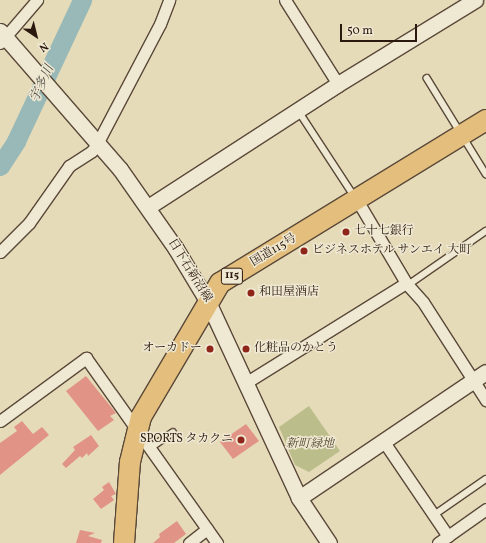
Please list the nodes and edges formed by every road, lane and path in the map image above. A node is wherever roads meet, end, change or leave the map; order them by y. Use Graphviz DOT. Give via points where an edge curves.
graph roads {
  1 [pos="37,0"];
  2 [pos="169,0"];
  3 [pos="285,0"];
  4 [pos="475,0"];
  5 [pos="4,39"];
  6 [pos="427,78"];
  7 [pos="338,84"];
  8 [pos="298,110"];
  9 [pos="486,120"];
  10 [pos="462,135"];
  11 [pos="96,140"];
  12 [pos="486,174"];
  13 [pos="357,200"];
  14 [pos="148,207"];
  15 [pos="486,231"];
  16 [pos="0,252"];
  17 [pos="407,284"];
  18 [pos="208,302"];
  19 [pos="486,372"];
  20 [pos="473,381"];
  21 [pos="247,382"];
  22 [pos="486,400"];
  23 [pos="0,421"];
  24 [pos="138,430"];
  25 [pos="173,432"];
  26 [pos="384,442"];
  27 [pos="149,449"];
  28 [pos="486,479"];
  29 [pos="299,498"];
  30 [pos="486,509"];
  31 [pos="434,515"];
  32 [pos="207,529"];
  33 [pos="448,536"];
  34 [pos="124,543"];
  35 [pos="189,543"];
  36 [pos="217,543"];
  37 [pos="330,543"];
  38 [pos="438,543"];
  1 -- 5 [label="street"];
  2 -- 11 [label="street" via="160,24"];
  3 -- 7 [label="street"];
  4 -- 7 [label="street"];
  5 -- 11 [label="street, 日下石新沼線"];
  6 -- 10 [label="lane"];
  7 -- 8 [label="street"];
  8 -- 13 [label="lane"];
  8 -- 14 [label="street"];
  9 -- 10 [label="highway, 国道115号 / 115"];
  10 -- 12 [label="lane"];
  10 -- 13 [label="highway, 国道115号 / 115"];
  11 -- 14 [label="street, 日下石新沼線"];
  11 -- 16 [label="street" via="92,151 69,166 30,223"];
  13 -- 17 [label="street"];
  13 -- 18 [label="highway, 国道115号 / 115" via="220,283"];
  14 -- 18 [label="street, 日下石新沼線"];
  15 -- 17 [label="lane"];
  17 -- 20 [label="street" via="423,302"];
  17 -- 21 [label="street"];
  18 -- 21 [label="street, 日下石新沼線"];
  18 -- 24 [label="highway, 国道115号 / 115" via="142,417"];
  19 -- 20 [label="street"];
  20 -- 22 [label="street"];
  20 -- 26 [label="street"];
  21 -- 29 [label="street, 日下石新沼線"];
  23 -- 24 [label="street" via="86,358"];
  24 -- 27 [label="street"];
  24 -- 34 [label="highway, 国道115号 / 115" via="130,462"];
  25 -- 27 [label="lane"];
  26 -- 29 [label="street"];
  26 -- 31 [label="street"];
  27 -- 32 [label="street"];
  28 -- 31 [label="lane"];
  29 -- 37 [label="street, 日下石新沼線"];
  30 -- 33 [label="street"];
  31 -- 33 [label="street"];
  32 -- 35 [label="street"];
  32 -- 36 [label="street"];
  33 -- 38 [label="street"];
}
